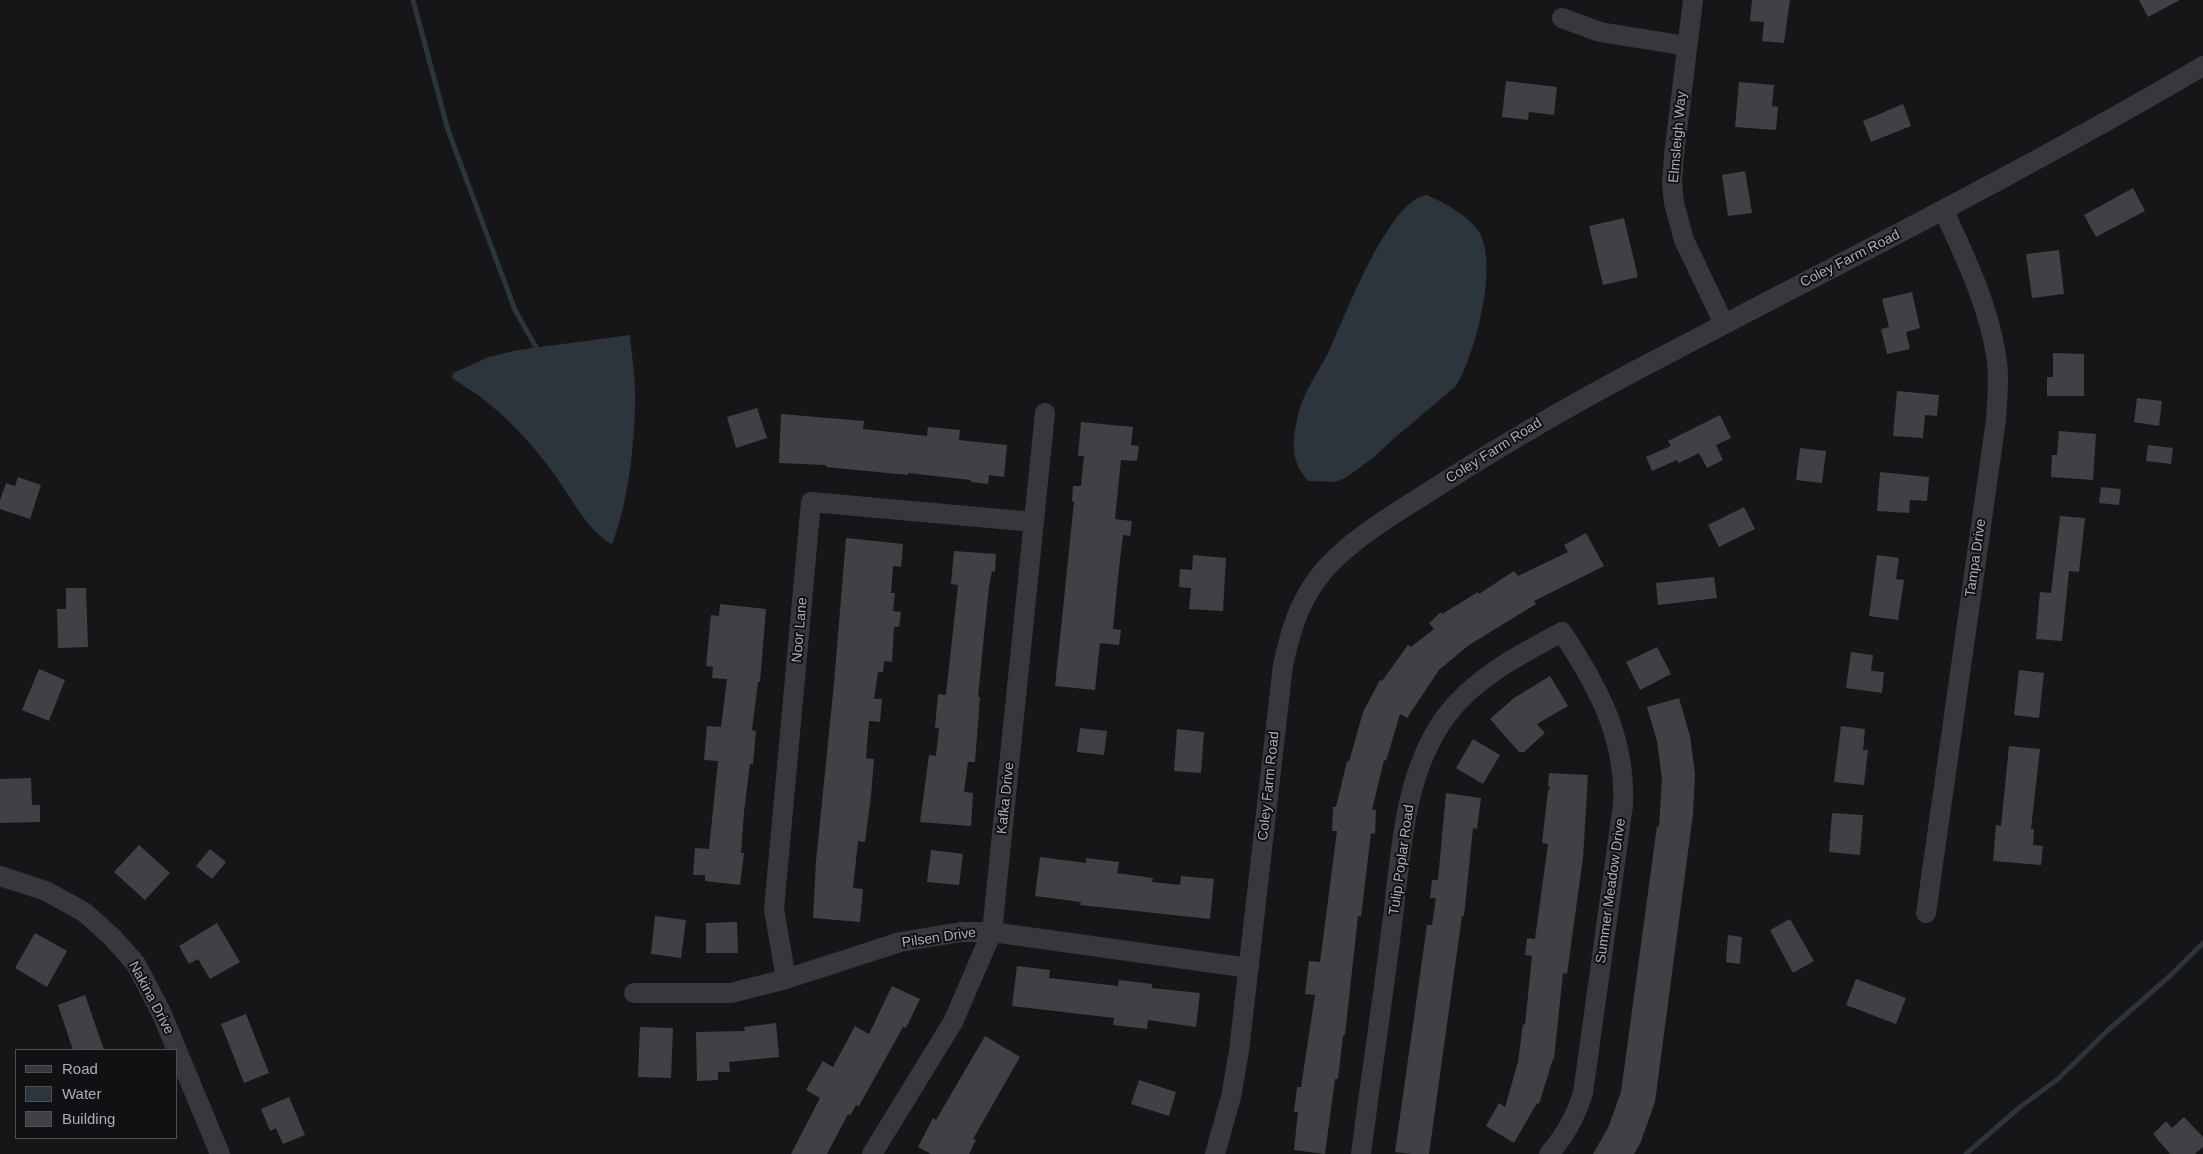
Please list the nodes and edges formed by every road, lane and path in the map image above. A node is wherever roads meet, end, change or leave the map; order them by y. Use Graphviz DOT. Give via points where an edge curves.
graph roads {
  1 [pos="1693,0"];
  2 [pos="1562,18"];
  3 [pos="1687,46"];
  4 [pos="2203,66"];
  5 [pos="1944,210"];
  6 [pos="1724,324"];
  7 [pos="1045,413"];
  8 [pos="1034,522"];
  9 [pos="1562,632"];
  10 [pos="0,876"];
  11 [pos="1926,913"];
  12 [pos="992,932"];
  13 [pos="1249,968"];
  14 [pos="786,979"];
  15 [pos="634,993"];
  16 [pos="176,1049"];
  17 [pos="178,1053"];
  18 [pos="220,1154"];
  19 [pos="872,1154"];
  20 [pos="1216,1154"];
  21 [pos="1360,1154"];
  22 [pos="1549,1154"];
  1 -- 3 [label="street, Elmsleigh Way"];
  2 -- 3 [label="street" via="1600,32"];
  3 -- 6 [label="street, Elmsleigh Way" via="1674,155 1674,203 1684,240"];
  4 -- 5 [label="street, Coley Farm Road"];
  5 -- 6 [label="street, Coley Farm Road"];
  5 -- 11 [label="street, Tampa Drive" via="1986,311 1996,356 1998,385 1966,642"];
  6 -- 13 [label="street, Coley Farm Road" via="1543,420 1475,462 1349,546 1312,584 1297,611 1283,665"];
  7 -- 8 [label="street, Kafka Drive"];
  8 -- 12 [label="street, Kafka Drive"];
  8 -- 14 [label="street, Noor Lane" via="811,502 774,909"];
  9 -- 21 [label="street, Tulip Poplar Road" via="1521,654 1460,699 1434,735 1416,772"];
  9 -- 22 [label="street, Summer Meadow Drive" via="1587,671 1609,717 1624,779 1583,1093 1564,1136"];
  10 -- 16 [label="street, Nakina Drive" via="46,891 84,912 112,937 136,964"];
  12 -- 13 [label="street, Pilsen Drive"];
  12 -- 14 [label="street, Pilsen Drive" via="961,932 900,942"];
  12 -- 19 [label="street, Kafka Drive" via="953,1022"];
  13 -- 20 [label="street, Coley Farm Road" via="1231,1098"];
  14 -- 15 [label="street, Pilsen Drive" via="731,994"];
  17 -- 18 [label="street, Nakina Drive"];
}
